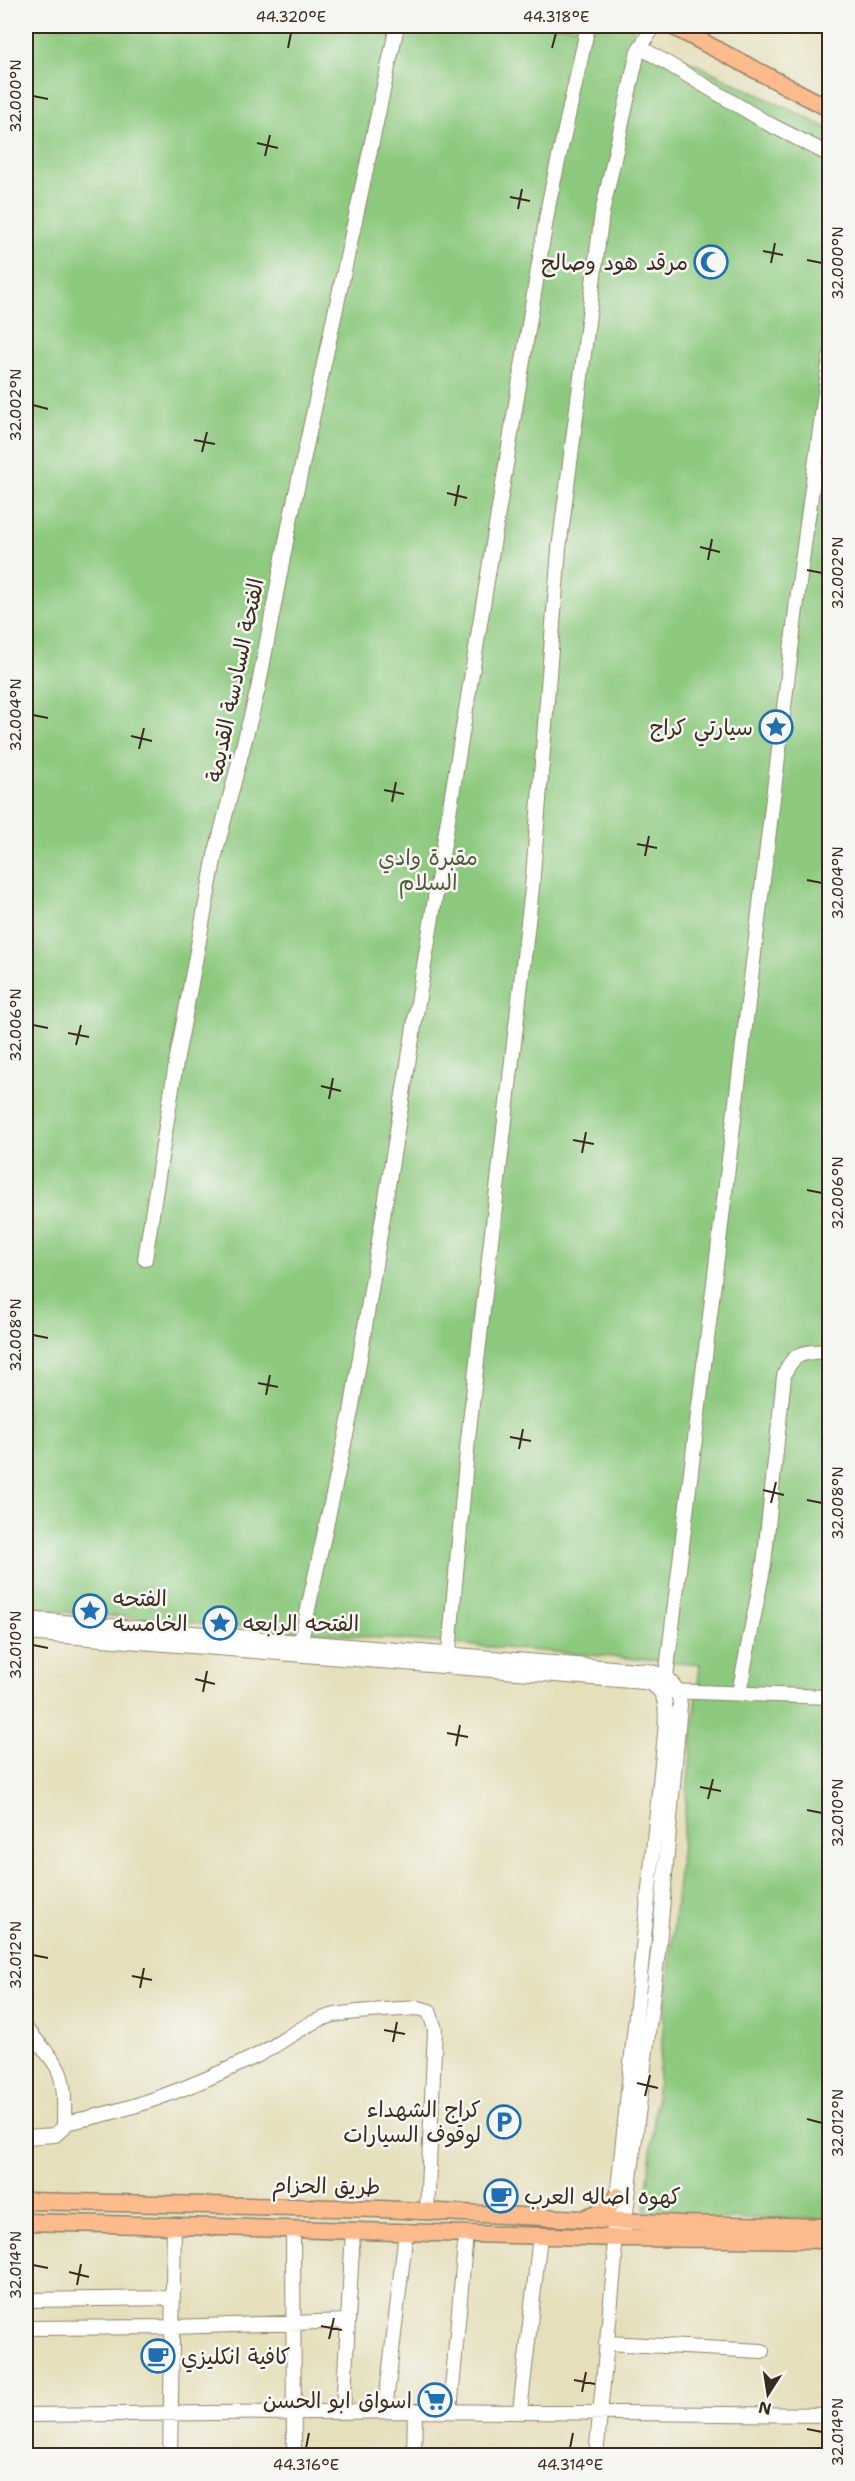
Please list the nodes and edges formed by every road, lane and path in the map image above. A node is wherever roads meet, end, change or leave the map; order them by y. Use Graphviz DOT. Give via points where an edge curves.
graph roads {
  1 [pos="397,26"];
  2 [pos="588,26"];
  3 [pos="654,26"];
  4 [pos="672,26"];
  5 [pos="689,26"];
  6 [pos="640,47"];
  7 [pos="830,98"];
  8 [pos="830,109"];
  9 [pos="830,155"];
  10 [pos="830,357"];
  11 [pos="145,1260"];
  12 [pos="830,1351"];
  13 [pos="26,1619"];
  14 [pos="49,1621"];
  15 [pos="78,1630"];
  16 [pos="26,1633"];
  17 [pos="50,1635"];
  18 [pos="301,1641"];
  19 [pos="324,1642"];
  20 [pos="358,1652"];
  21 [pos="449,1652"];
  22 [pos="324,1656"];
  23 [pos="666,1677"];
  24 [pos="677,1690"];
  25 [pos="661,1692"];
  26 [pos="739,1693"];
  27 [pos="830,1697"];
  28 [pos="646,1923"];
  29 [pos="661,1925"];
  30 [pos="645,1942"];
  31 [pos="659,1944"];
  32 [pos="26,2029"];
  33 [pos="64,2123"];
  34 [pos="26,2137"];
  35 [pos="618,2196"];
  36 [pos="26,2201"];
  37 [pos="195,2205"];
  38 [pos="236,2206"];
  39 [pos="427,2212"];
  40 [pos="583,2218"];
  41 [pos="26,2222"];
  42 [pos="174,2226"];
  43 [pos="199,2227"];
  44 [pos="232,2228"];
  45 [pos="830,2228"];
  46 [pos="293,2229"];
  47 [pos="353,2230"];
  48 [pos="619,2230"];
  49 [pos="406,2231"];
  50 [pos="466,2233"];
  51 [pos="540,2236"];
  52 [pos="830,2240"];
  53 [pos="172,2298"];
  54 [pos="26,2300"];
  55 [pos="348,2321"];
  56 [pos="293,2322"];
  57 [pos="172,2327"];
  58 [pos="26,2328"];
  59 [pos="606,2343"];
  60 [pos="762,2351"];
  61 [pos="294,2411"];
  62 [pos="343,2411"];
  63 [pos="385,2411"];
  64 [pos="415,2411"];
  65 [pos="450,2411"];
  66 [pos="520,2411"];
  67 [pos="600,2412"];
  68 [pos="170,2413"];
  69 [pos="26,2415"];
  70 [pos="830,2415"];
  71 [pos="170,2456"];
  72 [pos="294,2456"];
  73 [pos="414,2456"];
  74 [pos="596,2456"];
  1 -- 11 [label="street, الفتحة السادسة القديمة" via="258,689 215,855 176,1063"];
  2 -- 18 [label="street" via="549,202 351,1412"];
  3 -- 6 [label="street"];
  4 -- 8 [label="main road"];
  5 -- 7 [label="main road"];
  6 -- 9 [label="street" via="769,124"];
  6 -- 21 [label="street" via="602,213 559,549 532,888 468,1439"];
  10 -- 23 [label="street" via="799,580"];
  12 -- 26 [label="street" via="798,1355 790,1361 784,1376 764,1564"];
  13 -- 14 [label="street"];
  14 -- 15 [label="street"];
  14 -- 17 [label="street"];
  15 -- 17 [label="street"];
  15 -- 18 [label="street"];
  15 -- 22 [label="street"];
  16 -- 17 [label="street"];
  18 -- 19 [label="street"];
  19 -- 20 [label="street"];
  19 -- 22 [label="street"];
  20 -- 21 [label="street"];
  20 -- 22 [label="street"];
  20 -- 25 [label="street" via="644,1682"];
  21 -- 23 [label="street" via="648,1671"];
  23 -- 24 [label="street"];
  23 -- 25 [label="street"];
  24 -- 25 [label="street"];
  24 -- 26 [label="street"];
  24 -- 29 [label="street" via="680,1705"];
  25 -- 28 [label="street" via="666,1706 665,1734"];
  26 -- 27 [label="street"];
  28 -- 29 [label="street" via="652,1927"];
  28 -- 30 [label="street"];
  29 -- 31 [label="street"];
  30 -- 31 [label="street" via="654,1940"];
  30 -- 35 [label="street"];
  31 -- 48 [label="street"];
  32 -- 33 [label="street" via="61,2070 65,2085"];
  33 -- 34 [label="street" via="55,2135"];
  33 -- 39 [label="street" via="153,2102 335,2015 418,2008 429,2011 435,2029"];
  35 -- 40 [label="main road" via="608,2208"];
  35 -- 48 [label="street"];
  36 -- 37 [label="main road, طريق الحزام"];
  37 -- 38 [label="main road, طريق الحزام"];
  37 -- 43 [label="main road" via="205,2214"];
  38 -- 39 [label="main road, طريق الحزام"];
  38 -- 44 [label="main road" via="226,2215"];
  39 -- 40 [label="main road, طريق الحزام"];
  40 -- 48 [label="main road, طريق الحزام"];
  41 -- 42 [label="main road, طريق الحزام"];
  42 -- 43 [label="main road, طريق الحزام"];
  42 -- 53 [label="street"];
  43 -- 44 [label="main road, طريق الحزام"];
  44 -- 46 [label="main road, طريق الحزام"];
  45 -- 48 [label="main road"];
  46 -- 47 [label="main road, طريق الحزام"];
  46 -- 56 [label="street"];
  47 -- 49 [label="main road, طريق الحزام"];
  47 -- 55 [label="street"];
  48 -- 51 [label="main road, طريق الحزام"];
  48 -- 52 [label="main road"];
  48 -- 59 [label="street"];
  49 -- 50 [label="main road, طريق الحزام"];
  49 -- 63 [label="street"];
  50 -- 51 [label="main road, طريق الحزام"];
  50 -- 65 [label="street"];
  51 -- 66 [label="street"];
  53 -- 54 [label="street"];
  53 -- 57 [label="street"];
  55 -- 56 [label="street"];
  55 -- 62 [label="street"];
  56 -- 57 [label="street"];
  56 -- 61 [label="street"];
  57 -- 58 [label="street"];
  57 -- 68 [label="street"];
  59 -- 60 [label="street"];
  59 -- 67 [label="street"];
  61 -- 62 [label="street"];
  61 -- 68 [label="street"];
  61 -- 72 [label="street"];
  62 -- 63 [label="street"];
  63 -- 64 [label="street"];
  64 -- 65 [label="street"];
  64 -- 73 [label="street"];
  65 -- 66 [label="street"];
  66 -- 67 [label="street"];
  67 -- 70 [label="street"];
  67 -- 74 [label="street"];
  68 -- 69 [label="street"];
  68 -- 71 [label="street"];
}
